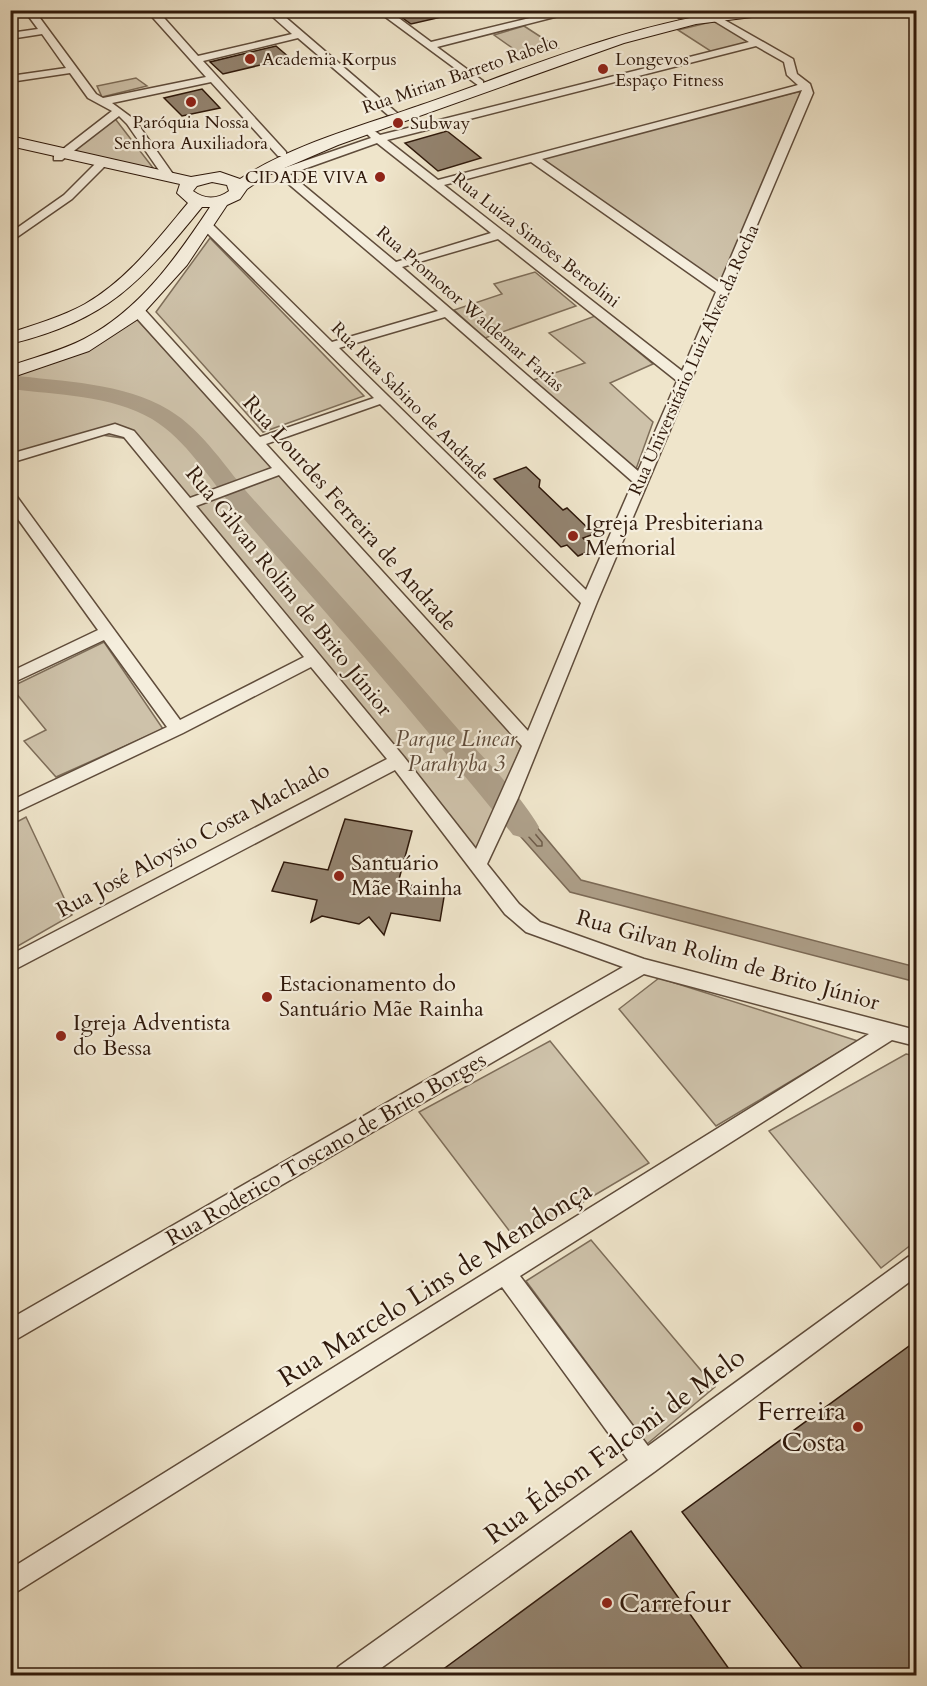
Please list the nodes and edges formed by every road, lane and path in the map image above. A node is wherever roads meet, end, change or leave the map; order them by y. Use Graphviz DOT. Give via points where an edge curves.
graph roads {
  1 [pos="29,10"];
  2 [pos="151,10"];
  3 [pos="270,10"];
  4 [pos="381,10"];
  5 [pos="577,10"];
  6 [pos="776,10"];
  7 [pos="711,12"];
  8 [pos="680,13"];
  9 [pos="43,31"];
  10 [pos="299,35"];
  11 [pos="10,36"];
  12 [pos="756,43"];
  13 [pos="428,46"];
  14 [pos="197,59"];
  15 [pos="71,70"];
  16 [pos="214,78"];
  17 [pos="10,79"];
  18 [pos="479,82"];
  19 [pos="806,86"];
  20 [pos="99,102"];
  21 [pos="119,111"];
  22 [pos="392,113"];
  23 [pos="366,129"];
  24 [pos="379,139"];
  25 [pos="10,141"];
  26 [pos="10,148"];
  27 [pos="61,156"];
  28 [pos="531,157"];
  29 [pos="101,164"];
  30 [pos="280,164"];
  31 [pos="169,177"];
  32 [pos="216,177"];
  33 [pos="436,184"];
  34 [pos="192,190"];
  35 [pos="237,190"];
  36 [pos="221,202"];
  37 [pos="206,225"];
  38 [pos="498,235"];
  39 [pos="10,239"];
  40 [pos="394,266"];
  41 [pos="724,292"];
  42 [pos="138,310"];
  43 [pos="446,313"];
  44 [pos="10,339"];
  45 [pos="329,347"];
  46 [pos="10,372"];
  47 [pos="684,380"];
  48 [pos="384,399"];
  49 [pos="259,442"];
  50 [pos="10,459"];
  51 [pos="282,469"];
  52 [pos="641,481"];
  53 [pos="10,496"];
  54 [pos="188,504"];
  55 [pos="589,602"];
  56 [pos="107,632"];
  57 [pos="313,659"];
  58 [pos="10,679"];
  59 [pos="177,729"];
  60 [pos="530,744"];
  61 [pos="398,761"];
  62 [pos="10,809"];
  63 [pos="478,864"];
  64 [pos="10,964"];
  65 [pos="642,966"];
  66 [pos="889,1032"];
  67 [pos="916,1038"];
  68 [pos="916,1264"];
  69 [pos="505,1273"];
  70 [pos="10,1332"];
  71 [pos="645,1463"];
  72 [pos="10,1584"];
  73 [pos="347,1676"];
  1 -- 9 [label="street"];
  2 -- 14 [label="street, Rua Promotor Waldemar Farias"];
  3 -- 10 [label="street"];
  4 -- 13 [label="street"];
  5 -- 13 [label="street"];
  6 -- 7 [label="main road, Rua Mirian Barreto Rabelo"];
  7 -- 8 [label="main road, Rua Mirian Barreto Rabelo"];
  7 -- 12 [label="street"];
  7 -- 23 [label="main road, Rua Mirian Barreto Rabelo" via="619,40"];
  8 -- 18 [label="main road, Rua Mirian Barreto Rabelo"];
  9 -- 11 [label="street"];
  9 -- 15 [label="street"];
  10 -- 14 [label="street"];
  10 -- 22 [label="street"];
  12 -- 19 [label="street" via="789,61 792,75"];
  12 -- 24 [label="street"];
  13 -- 18 [label="street"];
  14 -- 16 [label="street, Rua Promotor Waldemar Farias"];
  15 -- 17 [label="street"];
  15 -- 20 [label="street"];
  16 -- 20 [label="street"];
  16 -- 30 [label="street, Rua Promotor Waldemar Farias"];
  18 -- 22 [label="main road, Rua Mirian Barreto Rabelo"];
  19 -- 28 [label="street"];
  19 -- 41 [label="street, Rua Universitário Luiz Alves da Rocha" via="808,93"];
  20 -- 21 [label="street"];
  21 -- 27 [label="street"];
  21 -- 31 [label="street"];
  22 -- 30 [label="main road, Rua Mirian Barreto Rabelo"];
  23 -- 24 [label="street, Rua Luiza Simões Bertolini"];
  23 -- 30 [label="main road, Rua Mirian Barreto Rabelo"];
  24 -- 30 [label="street"];
  24 -- 33 [label="street, Rua Luiza Simões Bertolini"];
  25 -- 27 [label="main road"];
  26 -- 27 [label="main road"];
  27 -- 29 [label="main road"];
  28 -- 33 [label="street"];
  28 -- 41 [label="street"];
  29 -- 31 [label="main road"];
  29 -- 34 [label="main road"];
  29 -- 39 [label="street" via="52,210"];
  30 -- 32 [label="main road, Rua Mirian Barreto Rabelo"];
  30 -- 35 [label="main road, Rua Mirian Barreto Rabelo"];
  30 -- 40 [label="street, Rua Promotor Waldemar Farias"];
  31 -- 34 [label="main road"];
  32 -- 34 [label="main road, Rua Mirian Barreto Rabelo"];
  32 -- 35 [label="main road" via="232,180"];
  33 -- 38 [label="street, Rua Luiza Simões Bertolini"];
  34 -- 36 [label="main road"];
  34 -- 44 [label="main road" via="164,242 106,299 77,315"];
  35 -- 36 [label="main road, Rua Mirian Barreto Rabelo"];
  36 -- 37 [label="main road"];
  37 -- 42 [label="main road"];
  37 -- 45 [label="street, Rua Rita Sabino de Andrade"];
  38 -- 40 [label="street"];
  38 -- 47 [label="street, Rua Luiza Simões Bertolini"];
  40 -- 43 [label="street, Rua Promotor Waldemar Farias"];
  41 -- 47 [label="street, Rua Universitário Luiz Alves da Rocha"];
  42 -- 46 [label="main road" via="92,342"];
  42 -- 49 [label="street, Rua Lourdes Ferreira de Andrade"];
  43 -- 45 [label="street"];
  43 -- 52 [label="street, Rua Promotor Waldemar Farias"];
  45 -- 48 [label="street, Rua Rita Sabino de Andrade"];
  47 -- 52 [label="street, Rua Universitário Luiz Alves da Rocha"];
  48 -- 49 [label="street"];
  48 -- 55 [label="street, Rua Rita Sabino de Andrade"];
  49 -- 51 [label="street, Rua Lourdes Ferreira de Andrade"];
  50 -- 54 [label="street, Rua Gilvan Rolim de Brito Júnior" via="115,428 129,434"];
  51 -- 54 [label="street"];
  51 -- 60 [label="street, Rua Lourdes Ferreira de Andrade"];
  52 -- 55 [label="street, Rua Universitário Luiz Alves da Rocha"];
  53 -- 56 [label="street"];
  54 -- 57 [label="street, Rua Gilvan Rolim de Brito Júnior"];
  55 -- 60 [label="street, Rua Universitário Luiz Alves da Rocha"];
  56 -- 58 [label="street"];
  56 -- 59 [label="street"];
  57 -- 59 [label="street"];
  57 -- 61 [label="street, Rua Gilvan Rolim de Brito Júnior"];
  59 -- 62 [label="street"];
  60 -- 63 [label="street, Rua Universitário Luiz Alves da Rocha"];
  61 -- 63 [label="street, Rua Gilvan Rolim de Brito Júnior"];
  61 -- 64 [label="street, Rua José Aloysio Costa Machado"];
  63 -- 65 [label="street, Rua Gilvan Rolim de Brito Júnior" via="512,909 533,927"];
  65 -- 66 [label="street, Rua Gilvan Rolim de Brito Júnior"];
  65 -- 70 [label="street, Rua Roderico Toscano de Brito Borges"];
  66 -- 67 [label="street, Rua Gilvan Rolim de Brito Júnior"];
  66 -- 69 [label="street, Rua Marcelo Lins de Mendonça"];
  68 -- 71 [label="street, Rua Édson Falconi de Melo"];
  69 -- 71 [label="street"];
  69 -- 72 [label="street, Rua Marcelo Lins de Mendonça"];
  71 -- 73 [label="street, Rua Édson Falconi de Melo"];
}
